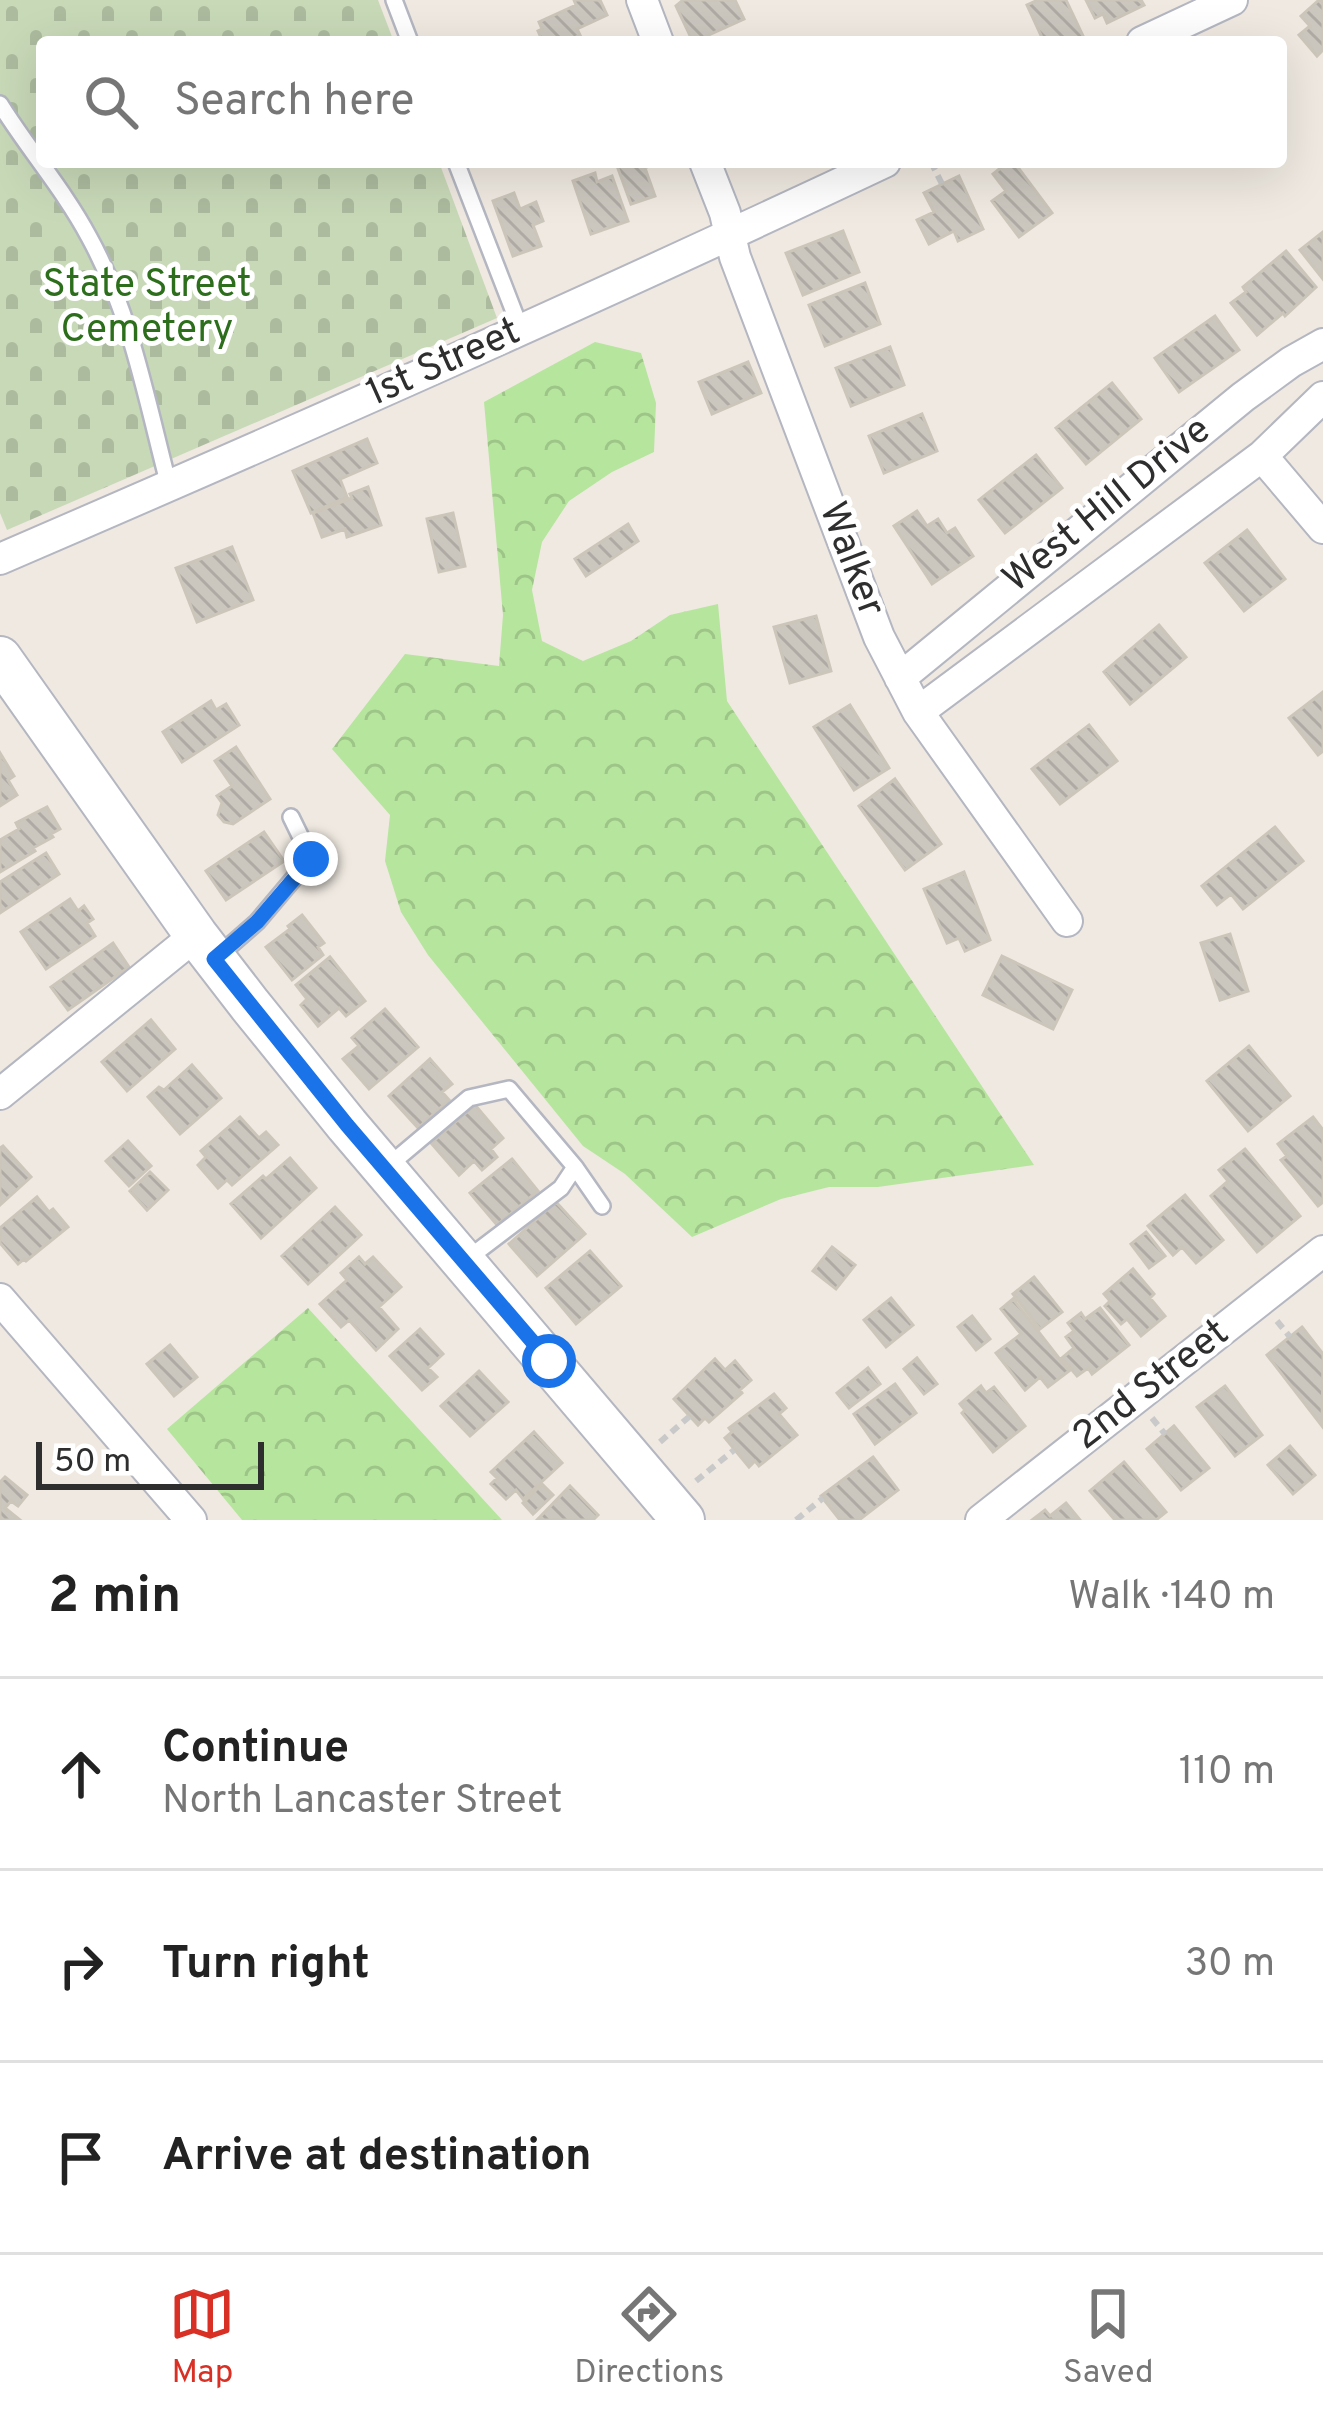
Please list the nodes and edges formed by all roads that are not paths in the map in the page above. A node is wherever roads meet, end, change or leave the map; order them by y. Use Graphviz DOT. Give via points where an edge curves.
graph roads {
  1 [pos="394,0"];
  2 [pos="642,0"];
  3 [pos="1232,0"];
  4 [pos="408,36"];
  5 [pos="656,36"];
  6 [pos="1155,36"];
  7 [pos="0,104"];
  8 [pos="36,157"];
  9 [pos="44,168"];
  10 [pos="458,168"];
  11 [pos="707,168"];
  12 [pos="873,168"];
  13 [pos="729,237"];
  14 [pos="521,330"];
  15 [pos="1323,344"];
  16 [pos="1323,397"];
  17 [pos="1262,456"];
  18 [pos="170,486"];
  19 [pos="1323,527"];
  20 [pos="0,559"];
  21 [pos="3,670"];
  22 [pos="900,678"];
  23 [pos="918,712"];
  24 [pos="291,817"];
  25 [pos="1067,921"];
  26 [pos="205,947"];
  27 [pos="0,1094"];
  28 [pos="575,1167"];
  29 [pos="384,1169"];
  30 [pos="602,1206"];
  31 [pos="1323,1251"];
  32 [pos="464,1261"];
  33 [pos="0,1299"];
  34 [pos="686,1504"];
  35 [pos="191,1520"];
  36 [pos="981,1520"];
  1 -- 4 [label="lane"];
  2 -- 5 [label="street"];
  3 -- 6 [label="street"];
  7 -- 8 [label="lane"];
  9 -- 18 [label="lane" via="110,279"];
  10 -- 14 [label="lane"];
  11 -- 13 [label="street, Walker"];
  12 -- 13 [label="street, 1st Street"];
  13 -- 14 [label="street, 1st Street"];
  13 -- 22 [label="street, Walker"];
  14 -- 18 [label="street, 1st Street"];
  15 -- 22 [label="street, West Hill Drive" via="1243,398"];
  16 -- 17 [label="street, West Hill Drive"];
  17 -- 19 [label="street"];
  17 -- 23 [label="street, West Hill Drive"];
  18 -- 20 [label="street, 1st Street"];
  21 -- 26 [label="main road"];
  22 -- 23 [label="street, Walker"];
  23 -- 25 [label="street, Walker"];
  24 -- 26 [label="lane" via="311,859 257,922"];
  26 -- 27 [label="street"];
  26 -- 29 [label="main road"];
  28 -- 29 [label="lane" via="508,1089 469,1098"];
  28 -- 30 [label="lane"];
  28 -- 32 [label="lane" via="561,1188"];
  29 -- 32 [label="main road"];
  31 -- 36 [label="street, 2nd Street"];
  32 -- 34 [label="main road"];
  33 -- 35 [label="street"];
}
